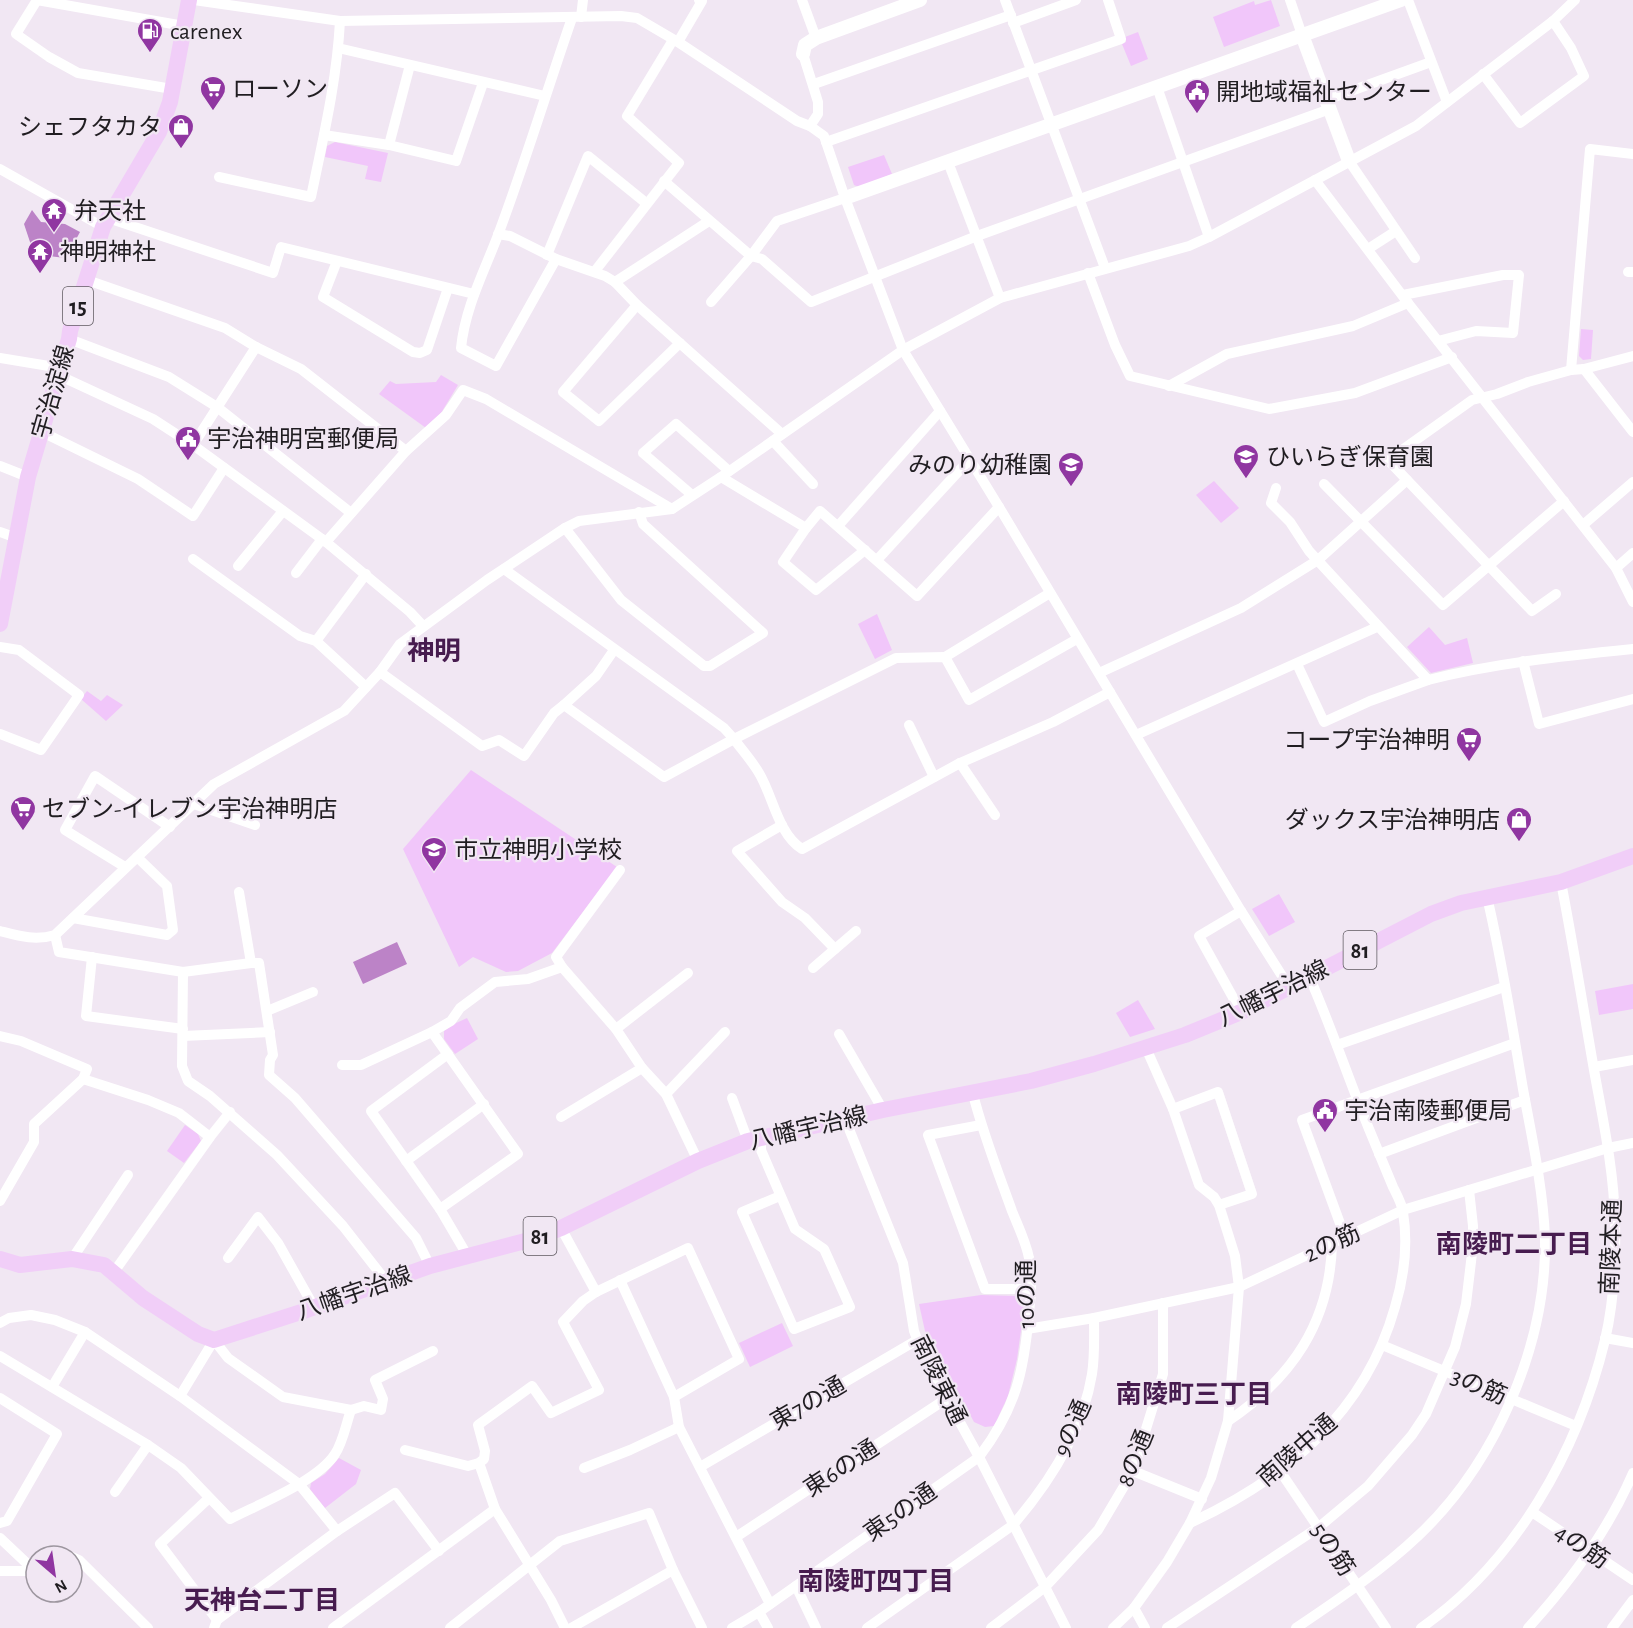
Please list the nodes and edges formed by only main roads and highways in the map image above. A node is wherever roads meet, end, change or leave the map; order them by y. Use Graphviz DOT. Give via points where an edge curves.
graph roads {
  1 [pos="189,0"];
  2 [pos="0,624"];
  3 [pos="1633,856"];
  4 [pos="0,1259"];
  1 -- 2 [label="main road, 宇治淀線 / 15" via="172,89 159,132 105,223 70,331 28,477"];
  3 -- 4 [label="main road, 八幡宇治線 / 81" via="1561,882 1461,903 1431,914 1241,1012 1185,1035 1031,1081 755,1139 532,1239 430,1266 214,1340 152,1304 104,1265 72,1259 20,1265"];
}
